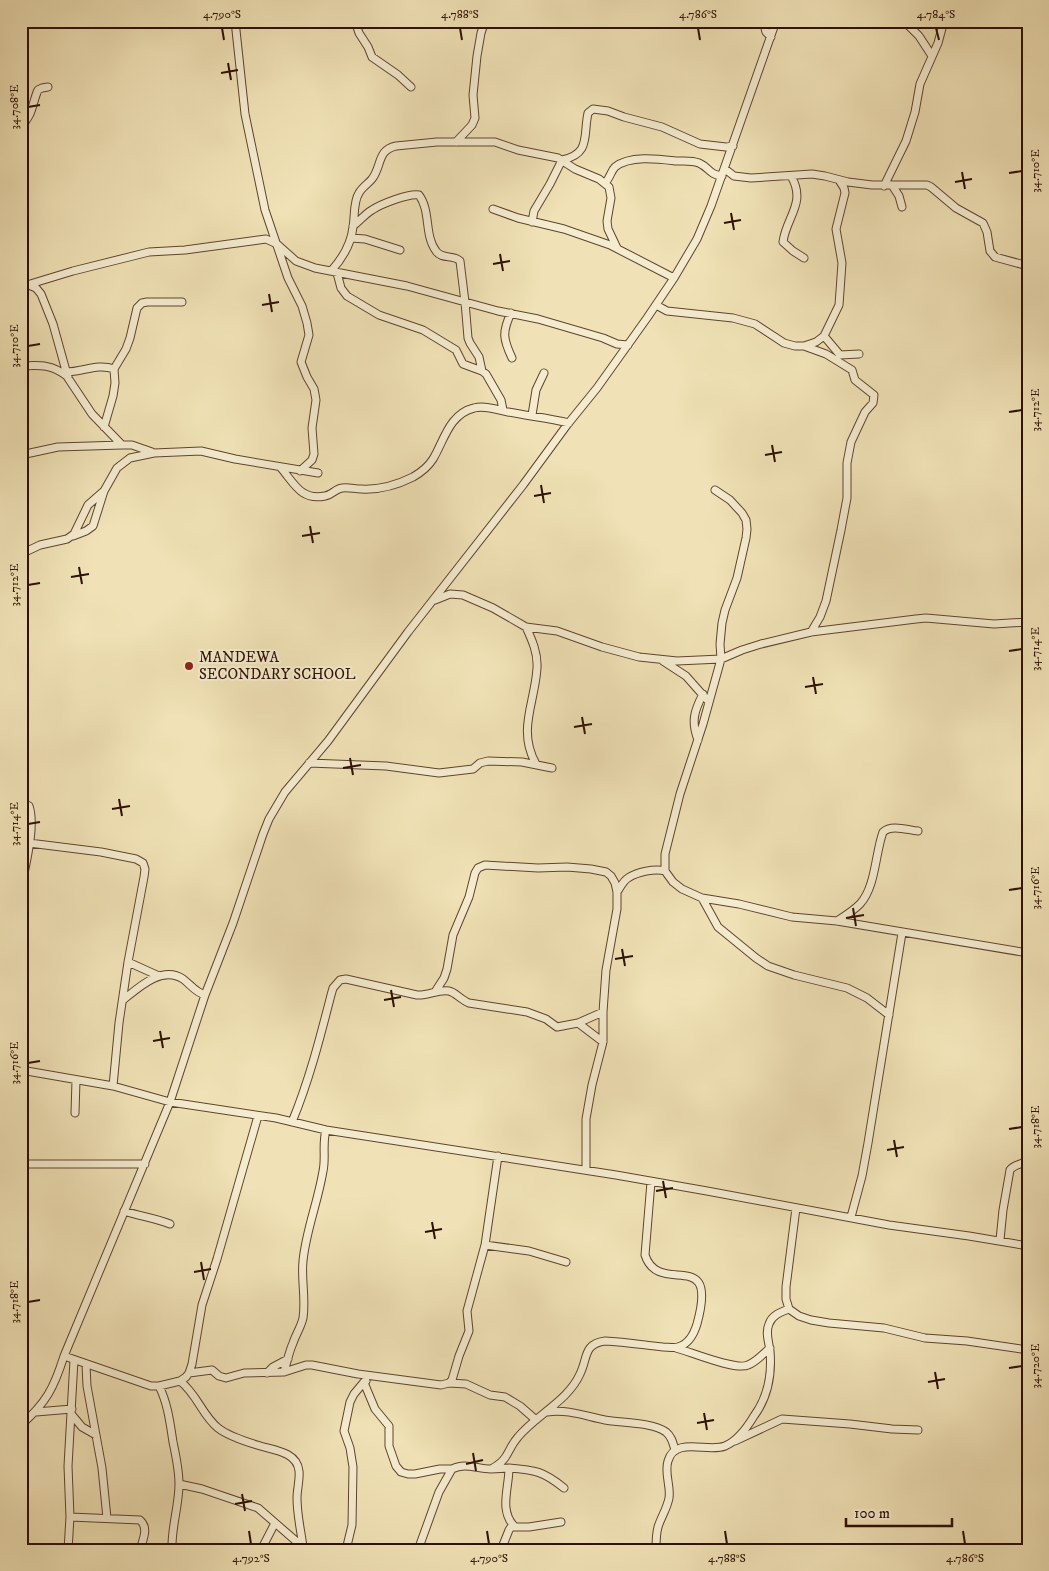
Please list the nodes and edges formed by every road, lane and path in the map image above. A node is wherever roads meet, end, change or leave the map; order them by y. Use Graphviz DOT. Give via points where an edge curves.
graph roads {
  1 [pos="234,21"];
  2 [pos="355,21"];
  3 [pos="484,21"];
  4 [pos="763,21"];
  5 [pos="776,21"];
  6 [pos="904,21"];
  7 [pos="944,21"];
  8 [pos="771,37"];
  9 [pos="932,56"];
  10 [pos="48,87"];
  11 [pos="411,87"];
  12 [pos="21,126"];
  13 [pos="456,142"];
  14 [pos="733,146"];
  15 [pos="562,160"];
  16 [pos="724,172"];
  17 [pos="791,176"];
  18 [pos="839,180"];
  19 [pos="605,183"];
  20 [pos="888,186"];
  21 [pos="902,207"];
  22 [pos="493,209"];
  23 [pos="532,222"];
  24 [pos="354,226"];
  25 [pos="351,238"];
  26 [pos="277,244"];
  27 [pos="616,248"];
  28 [pos="400,250"];
  29 [pos="804,258"];
  30 [pos="1028,266"];
  31 [pos="334,272"];
  32 [pos="674,278"];
  33 [pos="23,286"];
  34 [pos="182,302"];
  35 [pos="466,302"];
  36 [pos="656,305"];
  37 [pos="511,313"];
  38 [pos="824,336"];
  39 [pos="628,345"];
  40 [pos="804,346"];
  41 [pos="859,354"];
  42 [pos="512,358"];
  43 [pos="21,366"];
  44 [pos="114,369"];
  45 [pos="482,371"];
  46 [pos="544,373"];
  47 [pos="67,375"];
  48 [pos="503,410"];
  49 [pos="532,415"];
  50 [pos="568,423"];
  51 [pos="104,427"];
  52 [pos="122,445"];
  53 [pos="154,453"];
  54 [pos="21,455"];
  55 [pos="280,468"];
  56 [pos="300,470"];
  57 [pos="318,473"];
  58 [pos="714,490"];
  59 [pos="104,491"];
  60 [pos="70,537"];
  61 [pos="21,554"];
  62 [pos="433,601"];
  63 [pos="1028,622"];
  64 [pos="526,626"];
  65 [pos="811,632"];
  66 [pos="721,659"];
  67 [pos="661,660"];
  68 [pos="703,694"];
  69 [pos="709,702"];
  70 [pos="698,740"];
  71 [pos="309,763"];
  72 [pos="536,764"];
  73 [pos="552,768"];
  74 [pos="21,802"];
  75 [pos="918,832"];
  76 [pos="29,843"];
  77 [pos="665,872"];
  78 [pos="21,888"];
  79 [pos="617,892"];
  80 [pos="702,898"];
  81 [pos="837,921"];
  82 [pos="902,933"];
  83 [pos="1028,953"];
  84 [pos="128,962"];
  85 [pos="159,976"];
  86 [pos="435,992"];
  87 [pos="205,995"];
  88 [pos="123,1000"];
  89 [pos="603,1012"];
  90 [pos="889,1015"];
  91 [pos="578,1023"];
  92 [pos="603,1042"];
  93 [pos="21,1070"];
  94 [pos="76,1080"];
  95 [pos="113,1086"];
  96 [pos="170,1102"];
  97 [pos="75,1113"];
  98 [pos="258,1116"];
  99 [pos="292,1122"];
  100 [pos="326,1130"];
  101 [pos="498,1156"];
  102 [pos="1028,1160"];
  103 [pos="21,1164"];
  104 [pos="144,1164"];
  105 [pos="586,1170"];
  106 [pos="651,1182"];
  107 [pos="796,1208"];
  108 [pos="124,1211"];
  109 [pos="851,1217"];
  110 [pos="170,1224"];
  111 [pos="1000,1240"];
  112 [pos="484,1245"];
  113 [pos="1028,1246"];
  114 [pos="566,1262"];
  115 [pos="790,1309"];
  116 [pos="676,1348"];
  117 [pos="770,1348"];
  118 [pos="1028,1350"];
  119 [pos="64,1356"];
  120 [pos="288,1358"];
  121 [pos="74,1360"];
  122 [pos="86,1365"];
  123 [pos="284,1372"];
  124 [pos="189,1373"];
  125 [pos="267,1373"];
  126 [pos="370,1376"];
  127 [pos="180,1381"];
  128 [pos="364,1382"];
  129 [pos="449,1383"];
  130 [pos="159,1386"];
  131 [pos="36,1412"];
  132 [pos="72,1412"];
  133 [pos="547,1412"];
  134 [pos="536,1420"];
  135 [pos="21,1426"];
  136 [pos="918,1430"];
  137 [pos="96,1435"];
  138 [pos="730,1443"];
  139 [pos="675,1450"];
  140 [pos="490,1468"];
  141 [pos="509,1468"];
  142 [pos="452,1469"];
  143 [pos="179,1484"];
  144 [pos="564,1488"];
  145 [pos="70,1517"];
  146 [pos="107,1518"];
  147 [pos="561,1522"];
  148 [pos="274,1523"];
  149 [pos="514,1526"];
  150 [pos="305,1549"];
  151 [pos="68,1550"];
  152 [pos="140,1550"];
  153 [pos="172,1550"];
  154 [pos="261,1550"];
  155 [pos="346,1550"];
  156 [pos="418,1550"];
  157 [pos="501,1550"];
  158 [pos="656,1550"];
  1 -- 26 [label="street" via="255,162 265,210"];
  2 -- 11 [label="street" via="372,57"];
  3 -- 13 [label="street" via="473,95 475,118"];
  4 -- 8 [label="street"];
  5 -- 8 [label="street"];
  6 -- 9 [label="street"];
  7 -- 9 [label="street"];
  8 -- 14 [label="street"];
  9 -- 20 [label="street" via="920,84 906,142"];
  10 -- 12 [label="street" via="38,90 32,111"];
  13 -- 15 [label="street" via="495,142"];
  13 -- 24 [label="street" via="386,149 374,177 359,193"];
  14 -- 15 [label="street" via="700,144 662,127 593,109 588,114 585,141 579,152 575,157"];
  14 -- 16 [label="street"];
  15 -- 19 [label="street"];
  15 -- 23 [label="street" via="534,211"];
  16 -- 17 [label="street" via="751,178"];
  16 -- 19 [label="street" via="714,175 698,163 634,160 616,166"];
  16 -- 32 [label="street" via="701,231"];
  17 -- 18 [label="street" via="812,174"];
  17 -- 29 [label="street" via="797,186 798,198 783,242"];
  18 -- 20 [label="street"];
  18 -- 38 [label="street" via="845,193 836,229 842,263 840,302"];
  19 -- 27 [label="street" via="611,198 608,229"];
  20 -- 21 [label="street" via="899,196"];
  20 -- 30 [label="street" via="918,184 931,187 982,224 995,257"];
  22 -- 23 [label="street"];
  23 -- 27 [label="street" via="564,229"];
  24 -- 25 [label="street"];
  24 -- 35 [label="street" via="371,210 394,200 419,195 435,250 442,256 460,261"];
  25 -- 28 [label="street"];
  25 -- 31 [label="street"];
  26 -- 31 [label="street" via="296,260"];
  26 -- 33 [label="street" via="261,239 149,252"];
  26 -- 56 [label="street" via="309,330 301,362 315,394 312,428 315,450 312,460"];
  27 -- 32 [label="street"];
  31 -- 35 [label="street"];
  31 -- 45 [label="street" via="341,288 351,299 379,315 423,330 456,350 463,364"];
  32 -- 36 [label="street"];
  33 -- 47 [label="street" via="36,288 41,294"];
  34 -- 44 [label="street" via="140,305 126,349"];
  35 -- 37 [label="street"];
  35 -- 45 [label="street" via="468,338 479,356"];
  36 -- 39 [label="street"];
  36 -- 40 [label="street" via="668,311 720,316 756,324 784,343"];
  37 -- 39 [label="street"];
  37 -- 42 [label="street" via="504,337"];
  38 -- 40 [label="street"];
  38 -- 41 [label="street" via="840,354"];
  39 -- 50 [label="street"];
  40 -- 65 [label="street" via="850,368 855,380 874,398 851,442 841,530 826,601"];
  43 -- 47 [label="street" via="48,366"];
  44 -- 47 [label="street" via="96,366"];
  44 -- 51 [label="street" via="113,396"];
  45 -- 48 [label="street" via="501,400"];
  46 -- 49 [label="street" via="536,390"];
  47 -- 51 [label="street"];
  48 -- 49 [label="street"];
  48 -- 55 [label="street" via="480,407 468,410 442,437 432,461 424,470 390,485 371,489 342,488 325,496 311,496 302,494"];
  49 -- 50 [label="street"];
  50 -- 62 [label="street"];
  51 -- 52 [label="street"];
  52 -- 53 [label="street"];
  52 -- 54 [label="street" via="58,448"];
  53 -- 55 [label="street" via="201,451"];
  53 -- 59 [label="street" via="124,461"];
  55 -- 56 [label="street"];
  56 -- 57 [label="street"];
  58 -- 66 [label="street" via="742,513 747,529 737,578 722,623"];
  59 -- 60 [label="street" via="88,505"];
  59 -- 60 [label="street" via="92,526"];
  60 -- 61 [label="street"];
  62 -- 64 [label="street" via="450,594 462,595"];
  62 -- 71 [label="street"];
  63 -- 65 [label="street" via="994,624 926,618"];
  64 -- 67 [label="street" via="557,631 622,652"];
  64 -- 72 [label="street" via="533,640 537,668 526,737"];
  65 -- 66 [label="street" via="761,644"];
  66 -- 67 [label="street"];
  66 -- 69 [label="street"];
  67 -- 68 [label="street"];
  68 -- 69 [label="street"];
  68 -- 70 [label="street" via="693,726"];
  69 -- 70 [label="street"];
  70 -- 77 [label="street" via="680,794 665,854"];
  71 -- 72 [label="street" via="386,766 439,773 473,769 488,761"];
  71 -- 87 [label="street" via="269,819"];
  72 -- 73 [label="street"];
  74 -- 76 [label="street" via="30,806 32,814"];
  75 -- 81 [label="street" via="887,828 882,832 864,898"];
  76 -- 78 [label="street"];
  76 -- 84 [label="street" via="101,852 143,863 144,877"];
  77 -- 79 [label="street" via="647,872 626,879"];
  77 -- 80 [label="street" via="682,889"];
  79 -- 86 [label="street" via="611,876 601,871 567,866 481,866 475,873 469,897 452,935 447,970"];
  79 -- 89 [label="street"];
  80 -- 81 [label="street" via="792,917"];
  80 -- 90 [label="street" via="718,927 768,966 853,990"];
  81 -- 82 [label="street"];
  82 -- 83 [label="street"];
  82 -- 90 [label="street"];
  84 -- 85 [label="street"];
  84 -- 88 [label="street"];
  85 -- 87 [label="street" via="170,974 182,978"];
  85 -- 88 [label="street"];
  86 -- 91 [label="street" via="448,991 469,1003 527,1012 557,1027"];
  86 -- 99 [label="street" via="424,996 340,980 331,995"];
  87 -- 96 [label="street"];
  88 -- 95 [label="street"];
  89 -- 91 [label="street"];
  89 -- 92 [label="street"];
  90 -- 109 [label="street" via="862,1176"];
  91 -- 92 [label="street"];
  92 -- 105 [label="street" via="586,1119"];
  93 -- 94 [label="street"];
  94 -- 95 [label="street"];
  94 -- 97 [label="street"];
  95 -- 96 [label="street"];
  96 -- 98 [label="street"];
  96 -- 104 [label="street"];
  98 -- 99 [label="street"];
  98 -- 124 [label="street" via="202,1305"];
  99 -- 100 [label="street"];
  100 -- 101 [label="street"];
  100 -- 120 [label="street" via="323,1172 303,1255 303,1318"];
  101 -- 105 [label="street"];
  101 -- 112 [label="street"];
  102 -- 111 [label="street" via="1010,1170"];
  103 -- 104 [label="street"];
  104 -- 108 [label="street"];
  105 -- 106 [label="street"];
  106 -- 107 [label="street"];
  106 -- 116 [label="street" via="645,1255 648,1262 664,1274 693,1277 699,1283 702,1297 693,1336"];
  107 -- 109 [label="street"];
  107 -- 115 [label="street" via="786,1287"];
  108 -- 110 [label="street"];
  108 -- 119 [label="street"];
  109 -- 111 [label="street"];
  111 -- 113 [label="street"];
  112 -- 114 [label="street" via="522,1250"];
  112 -- 129 [label="street" via="467,1311 469,1331"];
  115 -- 117 [label="street" via="776,1315 769,1324"];
  115 -- 118 [label="street" via="799,1316 829,1323 871,1326 925,1338"];
  116 -- 117 [label="street" via="738,1366 753,1362"];
  116 -- 133 [label="street" via="597,1342 590,1346 575,1383"];
  117 -- 138 [label="street" via="765,1398 752,1419"];
  119 -- 121 [label="street"];
  119 -- 131 [label="street" via="46,1399"];
  120 -- 123 [label="street"];
  120 -- 125 [label="street"];
  121 -- 122 [label="street"];
  121 -- 132 [label="street"];
  122 -- 130 [label="street" via="143,1384"];
  122 -- 137 [label="street"];
  123 -- 125 [label="street"];
  123 -- 126 [label="street" via="312,1365"];
  124 -- 125 [label="street" via="212,1370 226,1378 244,1373"];
  124 -- 127 [label="street"];
  126 -- 128 [label="street"];
  126 -- 129 [label="street"];
  127 -- 130 [label="street"];
  127 -- 150 [label="street" via="218,1428 242,1440 291,1456 299,1472 298,1512"];
  128 -- 142 [label="street" via="375,1409 389,1426 389,1446 401,1472 415,1474"];
  128 -- 155 [label="street" via="352,1398 344,1431 353,1466 352,1526"];
  129 -- 134 [label="street" via="466,1384 490,1395 504,1397"];
  130 -- 143 [label="street" via="169,1418"];
  131 -- 132 [label="street"];
  131 -- 135 [label="street"];
  132 -- 137 [label="street" via="82,1427"];
  132 -- 145 [label="street" via="68,1466"];
  133 -- 134 [label="street"];
  133 -- 139 [label="street" via="572,1412 657,1428 672,1439"];
  134 -- 140 [label="street" via="518,1438 506,1458"];
  136 -- 138 [label="street" via="782,1420"];
  137 -- 146 [label="street"];
  138 -- 139 [label="street" via="716,1448 689,1446"];
  139 -- 158 [label="street" via="667,1462 669,1498 658,1526"];
  140 -- 141 [label="street"];
  140 -- 142 [label="street" via="461,1466"];
  141 -- 144 [label="street" via="540,1472"];
  141 -- 149 [label="street" via="505,1506"];
  142 -- 156 [label="street"];
  143 -- 148 [label="street" via="258,1508"];
  143 -- 153 [label="street"];
  145 -- 146 [label="street"];
  145 -- 151 [label="street"];
  146 -- 152 [label="street" via="130,1518 142,1522 145,1529"];
  147 -- 149 [label="street"];
  148 -- 150 [label="street"];
  148 -- 154 [label="street"];
  149 -- 157 [label="street" via="508,1530"];
}
